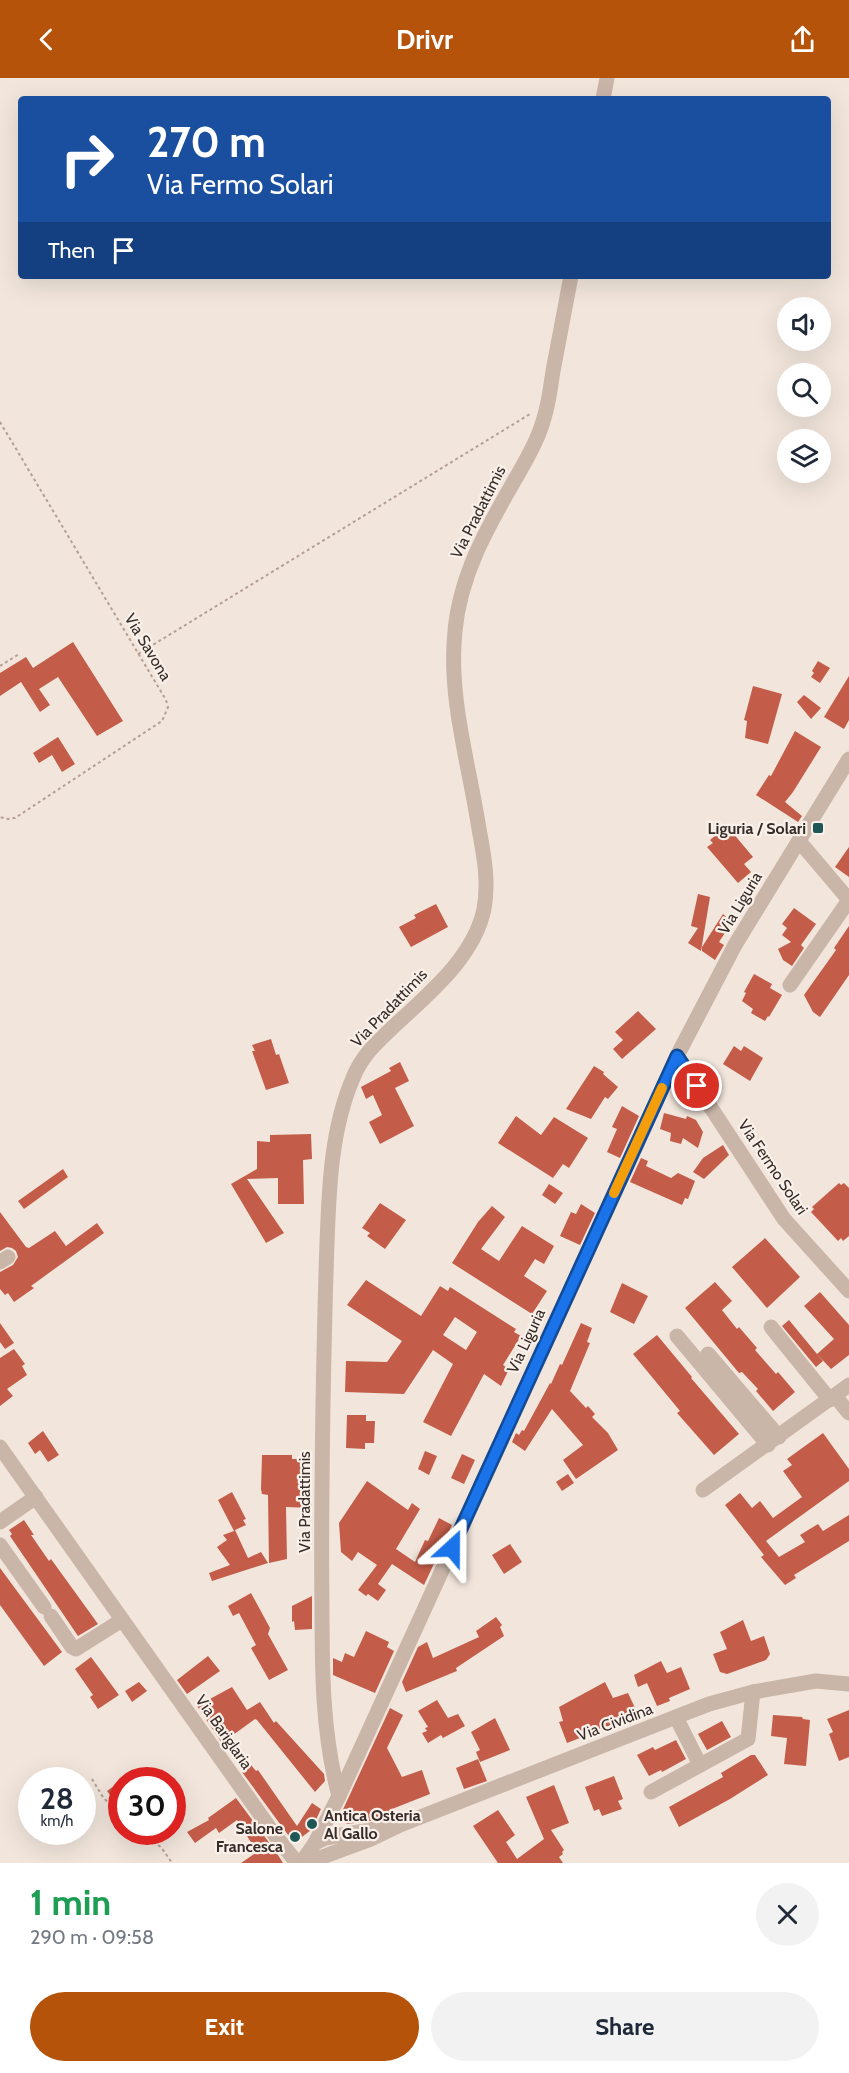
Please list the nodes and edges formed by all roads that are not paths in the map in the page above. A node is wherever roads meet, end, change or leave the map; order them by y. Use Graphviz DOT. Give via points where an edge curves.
graph roads {
  1 [pos="607,78"];
  2 [pos="604,96"];
  3 [pos="570,279"];
  4 [pos="849,759"];
  5 [pos="799,842"];
  6 [pos="849,900"];
  7 [pos="790,985"];
  8 [pos="677,1056"];
  9 [pos="849,1291"];
  10 [pos="771,1327"];
  11 [pos="677,1336"];
  12 [pos="708,1354"];
  13 [pos="849,1385"];
  14 [pos="833,1398"];
  15 [pos="849,1413"];
  16 [pos="773,1441"];
  17 [pos="0,1447"];
  18 [pos="703,1490"];
  19 [pos="36,1497"];
  20 [pos="0,1522"];
  21 [pos="0,1545"];
  22 [pos="122,1620"];
  23 [pos="849,1684"];
  24 [pos="753,1692"];
  25 [pos="676,1717"];
  26 [pos="700,1765"];
  27 [pos="651,1792"];
  28 [pos="336,1803"];
  29 [pos="400,1825"];
  30 [pos="360,1831"];
  31 [pos="315,1843"];
  32 [pos="329,1858"];
  33 [pos="302,1863"];
  1 -- 2 [label="street"];
  3 -- 28 [label="street, Via Pradattimis" via="539,434 471,564 455,629 456,702 487,889 483,913 473,938 455,964 363,1059 349,1089 337,1132 328,1207 325,1303 322,1663"];
  4 -- 5 [label="street, Via Liguria"];
  5 -- 6 [label="street"];
  5 -- 8 [label="street, Via Liguria" via="735,945"];
  6 -- 7 [label="street"];
  8 -- 9 [label="street, Via Fermo Solari" via="784,1219"];
  8 -- 28 [label="street, Via Liguria"];
  10 -- 14 [label="street"];
  11 -- 16 [label="street"];
  12 -- 16 [label="street"];
  13 -- 14 [label="street"];
  14 -- 15 [label="street"];
  14 -- 16 [label="street"];
  16 -- 18 [label="street"];
  17 -- 19 [label="street, Via Bariglaria"];
  19 -- 20 [label="street"];
  19 -- 22 [label="street, Via Bariglaria"];
  21 -- 22 [label="street" via="72,1647 76,1649"];
  22 -- 33 [label="street, Via Bariglaria" via="274,1834"];
  23 -- 24 [label="street, Via Cividina" via="816,1681"];
  24 -- 25 [label="street, Via Cividina"];
  24 -- 26 [label="street" via="748,1739"];
  25 -- 26 [label="street"];
  25 -- 29 [label="street, Via Cividina"];
  26 -- 27 [label="street"];
  28 -- 30 [label="street" via="333,1818 339,1827"];
  28 -- 31 [label="street, Via Liguria"];
  29 -- 30 [label="street, Via Cividina"];
  29 -- 32 [label="street, Via Cividina"];
  30 -- 31 [label="street, Via Cividina"];
  31 -- 33 [label="street, Via Liguria"];
  32 -- 33 [label="street, Via Cividina"];
}
